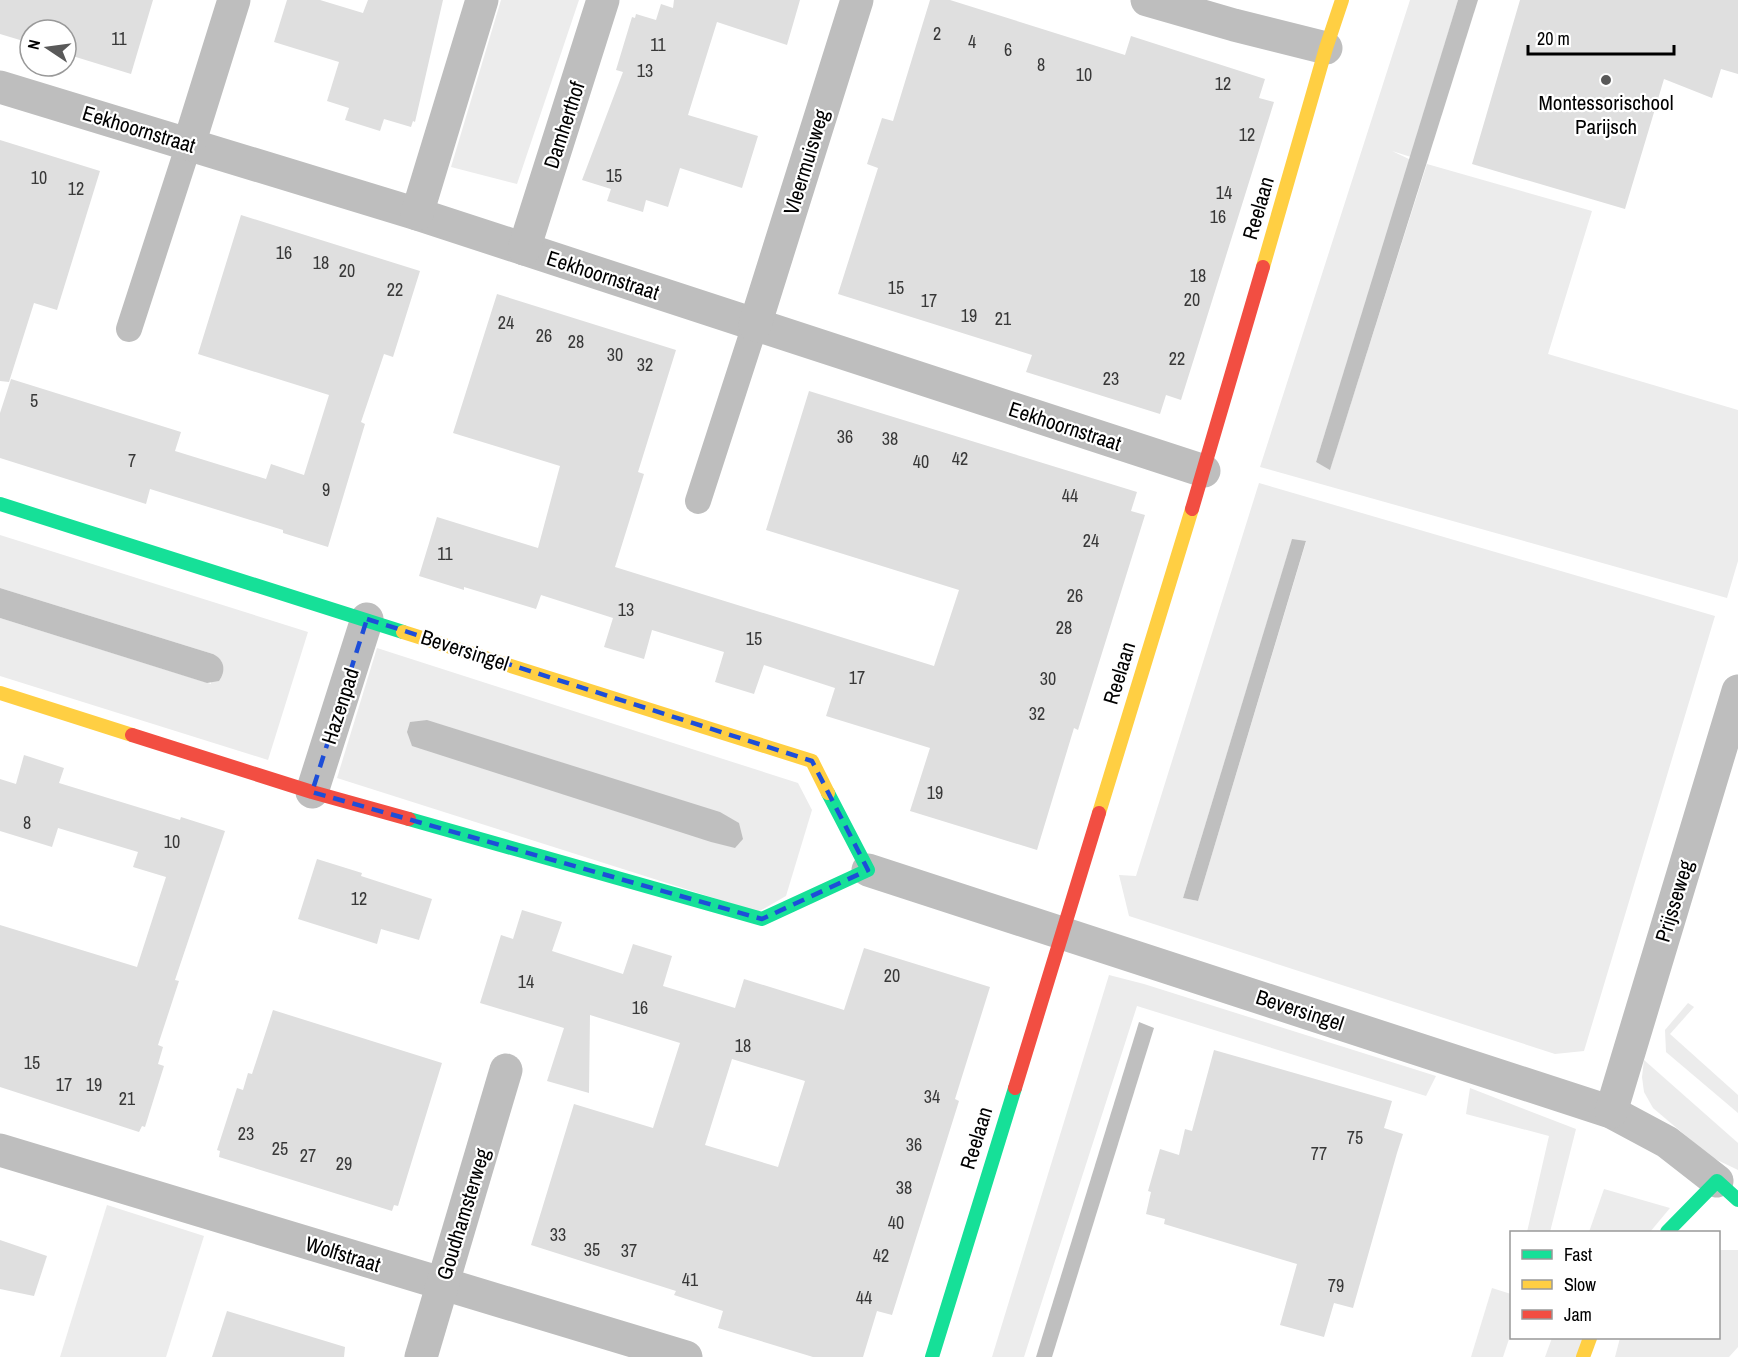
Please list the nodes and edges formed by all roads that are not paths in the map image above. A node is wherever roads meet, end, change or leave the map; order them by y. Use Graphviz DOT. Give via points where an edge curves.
graph roads {
  1 [pos="234,0"];
  2 [pos="482,0"];
  3 [pos="603,0"];
  4 [pos="857,0"];
  5 [pos="1147,0"];
  6 [pos="1342,0"];
  7 [pos="1326,48"];
  8 [pos="0,87"];
  9 [pos="189,144"];
  10 [pos="417,214"];
  11 [pos="524,249"];
  12 [pos="755,325"];
  13 [pos="129,329"];
  14 [pos="1204,471"];
  15 [pos="698,501"];
  16 [pos="0,504"];
  17 [pos="367,619"];
  18 [pos="1738,691"];
  19 [pos="0,693"];
  20 [pos="312,792"];
  21 [pos="868,870"];
  22 [pos="1061,932"];
  23 [pos="506,1070"];
  24 [pos="1611,1112"];
  25 [pos="0,1150"];
  26 [pos="1727,1190"];
  27 [pos="1670,1231"];
  28 [pos="442,1285"];
  29 [pos="1590,1339"];
  30 [pos="421,1357"];
  31 [pos="686,1357"];
  32 [pos="932,1357"];
  33 [pos="1583,1357"];
  1 -- 9 [label="street"];
  2 -- 10 [label="street"];
  3 -- 11 [label="street, Damherthof"];
  4 -- 12 [label="street, Vleermuisweg"];
  5 -- 7 [label="street"];
  6 -- 7 [label="street, Reelaan"];
  7 -- 14 [label="street, Reelaan"];
  8 -- 9 [label="street, Eekhoornstraat"];
  9 -- 10 [label="street, Eekhoornstraat"];
  9 -- 13 [label="lane"];
  10 -- 11 [label="street, Eekhoornstraat"];
  11 -- 12 [label="street, Eekhoornstraat"];
  12 -- 14 [label="street, Eekhoornstraat"];
  12 -- 15 [label="lane"];
  14 -- 22 [label="street, Reelaan"];
  16 -- 17 [label="street, Beversingel"];
  17 -- 20 [label="street, Hazenpad"];
  17 -- 21 [label="street, Beversingel" via="812,761"];
  18 -- 24 [label="street, Prijsseweg"];
  19 -- 20 [label="street"];
  20 -- 21 [label="street" via="762,919"];
  21 -- 22 [label="street, Beversingel"];
  22 -- 24 [label="street, Beversingel"];
  22 -- 32 [label="street, Reelaan"];
  23 -- 28 [label="street, Goudhamsterweg"];
  24 -- 26 [label="street, Beversingel" via="1667,1142"];
  25 -- 28 [label="street, Wolfstraat"];
  26 -- 27 [label="street"];
  28 -- 30 [label="street, Goudhamsterweg"];
  28 -- 31 [label="street, Wolfstraat"];
  29 -- 33 [label="street"];
}
